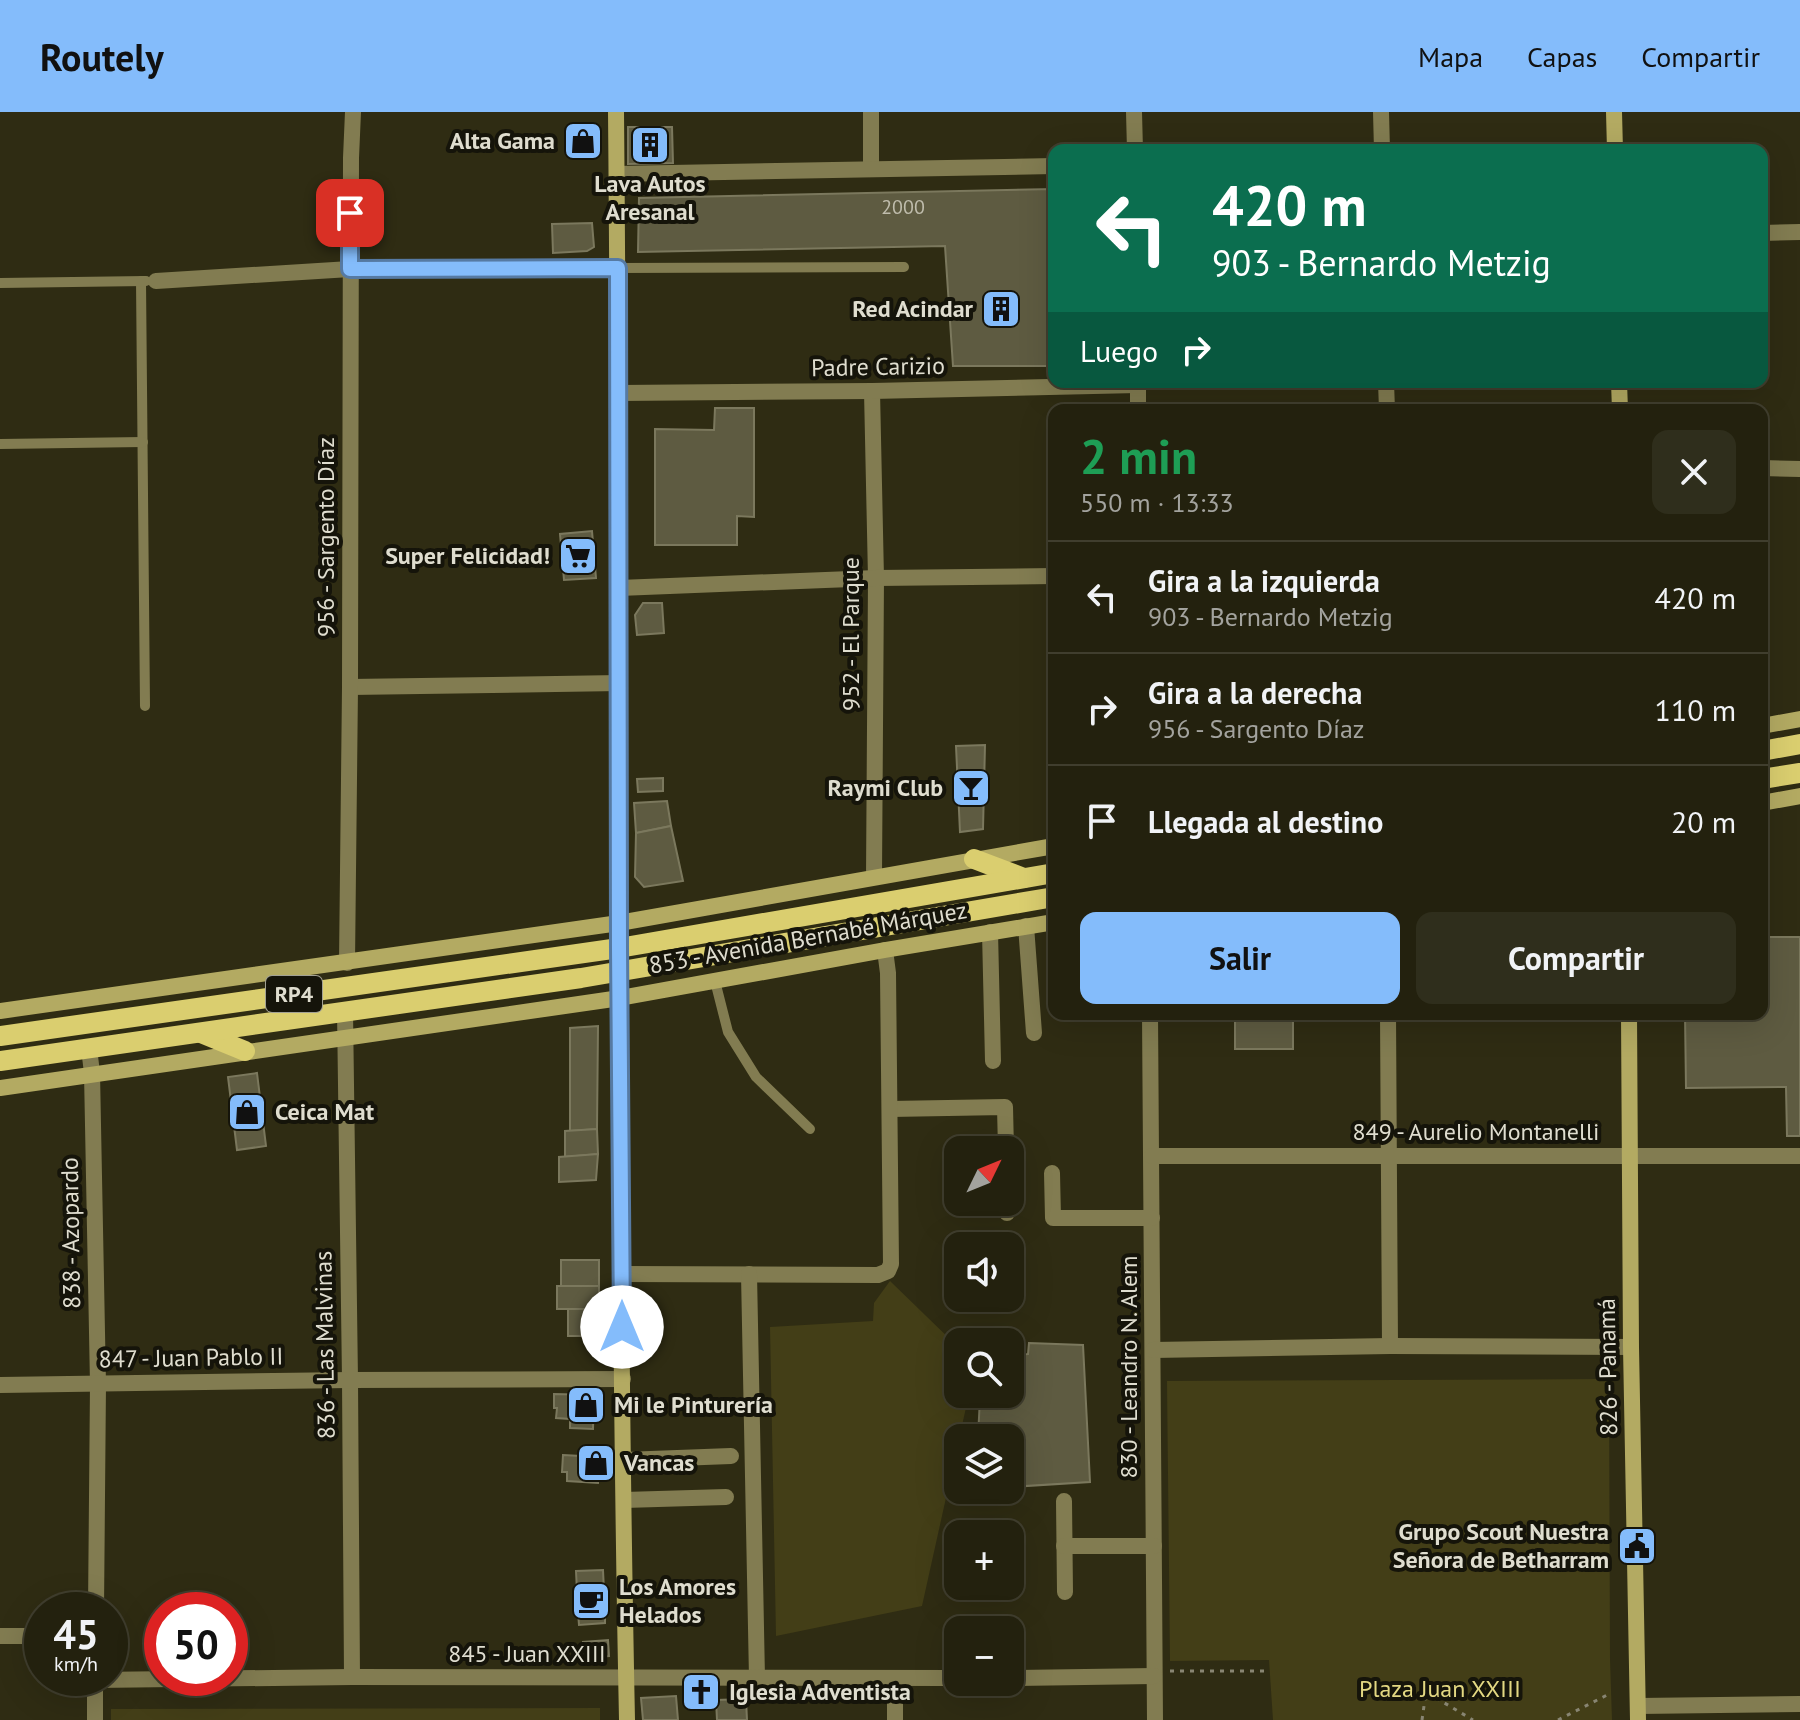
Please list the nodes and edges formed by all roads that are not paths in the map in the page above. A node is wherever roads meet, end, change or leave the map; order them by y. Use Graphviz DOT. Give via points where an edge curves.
graph roads {
  1 [pos="353,112"];
  2 [pos="616,112"];
  3 [pos="871,112"];
  4 [pos="1134,112"];
  5 [pos="1381,112"];
  6 [pos="1614,112"];
  7 [pos="1135,144"];
  8 [pos="1382,144"];
  9 [pos="1615,144"];
  10 [pos="1048,166"];
  11 [pos="871,168"];
  12 [pos="617,174"];
  13 [pos="1800,232"];
  14 [pos="1768,233"];
  15 [pos="904,267"];
  16 [pos="618,268"];
  17 [pos="350,269"];
  18 [pos="149,281"];
  19 [pos="0,283"];
  20 [pos="1048,386"];
  21 [pos="872,391"];
  22 [pos="619,393"];
  23 [pos="143,442"];
  24 [pos="0,444"];
  25 [pos="1768,468"];
  26 [pos="1800,469"];
  27 [pos="1048,576"];
  28 [pos="876,578"];
  29 [pos="619,588"];
  30 [pos="620,683"];
  31 [pos="350,687"];
  32 [pos="145,706"];
  33 [pos="1800,719"];
  34 [pos="1768,725"];
  35 [pos="1800,744"];
  36 [pos="1768,750"];
  37 [pos="1800,773"];
  38 [pos="1768,778"];
  39 [pos="1800,796"];
  40 [pos="1768,802"];
  41 [pos="1048,847"];
  42 [pos="974,859"];
  43 [pos="1048,874"];
  44 [pos="874,877"];
  45 [pos="1024,878"];
  46 [pos="1048,898"];
  47 [pos="619,923"];
  48 [pos="1048,923"];
  49 [pos="1026,926"];
  50 [pos="990,932"];
  51 [pos="619,948"];
  52 [pos="885,950"];
  53 [pos="347,963"];
  54 [pos="620,972"];
  55 [pos="715,981"];
  56 [pos="620,998"];
  57 [pos="0,1011"];
  58 [pos="345,1011"];
  59 [pos="1150,1020"];
  60 [pos="1388,1020"];
  61 [pos="1629,1020"];
  62 [pos="201,1033"];
  63 [pos="1034,1033"];
  64 [pos="0,1036"];
  65 [pos="345,1037"];
  66 [pos="89,1048"];
  67 [pos="245,1051"];
  68 [pos="0,1061"];
  69 [pos="993,1061"];
  70 [pos="92,1073"];
  71 [pos="0,1088"];
  72 [pos="890,1109"];
  73 [pos="810,1129"];
  74 [pos="1006,1136"];
  75 [pos="1152,1156"];
  76 [pos="1389,1156"];
  77 [pos="1630,1156"];
  78 [pos="1800,1156"];
  79 [pos="1052,1173"];
  80 [pos="1152,1218"];
  81 [pos="622,1274"];
  82 [pos="749,1274"];
  83 [pos="1390,1346"];
  84 [pos="1631,1347"];
  85 [pos="1153,1350"];
  86 [pos="623,1379"];
  87 [pos="350,1380"];
  88 [pos="98,1384"];
  89 [pos="0,1385"];
  90 [pos="731,1456"];
  91 [pos="624,1460"];
  92 [pos="726,1497"];
  93 [pos="624,1500"];
  94 [pos="1064,1501"];
  95 [pos="1064,1546"];
  96 [pos="1154,1546"];
  97 [pos="96,1592"];
  98 [pos="1065,1592"];
  99 [pos="0,1636"];
  100 [pos="24,1636"];
  101 [pos="1154,1673"];
  102 [pos="352,1677"];
  103 [pos="626,1678"];
  104 [pos="757,1678"];
  105 [pos="944,1678"];
  106 [pos="1024,1678"];
  107 [pos="128,1679"];
  108 [pos="895,1679"];
  109 [pos="95,1696"];
  110 [pos="1800,1704"];
  111 [pos="1638,1713"];
  112 [pos="95,1720"];
  113 [pos="627,1720"];
  114 [pos="895,1720"];
  115 [pos="1155,1720"];
  1 -- 17 [label="street, 956 - Sargento Díaz"];
  2 -- 12 [label="street"];
  3 -- 11 [label="street"];
  4 -- 7 [label="street"];
  5 -- 8 [label="street"];
  6 -- 9 [label="street"];
  10 -- 11 [label="street"];
  11 -- 12 [label="street"];
  12 -- 16 [label="street"];
  13 -- 14 [label="street"];
  15 -- 16 [label="lane"];
  16 -- 17 [label="street"];
  16 -- 22 [label="street"];
  17 -- 18 [label="street"];
  17 -- 31 [label="street, 956 - Sargento Díaz"];
  18 -- 19 [label="lane"];
  18 -- 23 [label="lane"];
  20 -- 21 [label="street, Padre Carizio"];
  21 -- 22 [label="street, Padre Carizio"];
  21 -- 28 [label="street, 952 - El Parque"];
  22 -- 29 [label="street"];
  23 -- 24 [label="lane"];
  23 -- 32 [label="lane"];
  25 -- 26 [label="street"];
  27 -- 28 [label="street"];
  28 -- 29 [label="street"];
  28 -- 44 [label="street, 952 - El Parque"];
  29 -- 30 [label="street"];
  30 -- 31 [label="street"];
  30 -- 47 [label="street"];
  31 -- 53 [label="street, 956 - Sargento Díaz"];
  33 -- 34 [label="street"];
  35 -- 36 [label="main road"];
  37 -- 38 [label="main road"];
  39 -- 40 [label="street"];
  41 -- 42 [label="street, 853 - Avenida Bernabé Márquez"];
  42 -- 44 [label="street, 853 - Avenida Bernabé Márquez"];
  42 -- 45 [label="main road"];
  43 -- 45 [label="main road, 853 - Avenida Bernabé Márquez / RP4"];
  44 -- 47 [label="street, 853 - Avenida Bernabé Márquez"];
  45 -- 51 [label="main road, 853 - Avenida Bernabé Márquez / RP4"];
  46 -- 54 [label="main road, 853 - Avenida Bernabé Márquez / RP4"];
  47 -- 51 [label="street"];
  47 -- 53 [label="street, 853 - Avenida Bernabé Márquez"];
  48 -- 49 [label="street, 853 - Avenida Bernabé Márquez"];
  49 -- 50 [label="street, 853 - Avenida Bernabé Márquez"];
  49 -- 63 [label="street"];
  50 -- 52 [label="street, 853 - Avenida Bernabé Márquez"];
  50 -- 69 [label="street"];
  51 -- 54 [label="street"];
  51 -- 64 [label="main road, 853 - Avenida Bernabé Márquez / RP4"];
  52 -- 55 [label="street, 853 - Avenida Bernabé Márquez"];
  52 -- 72 [label="street"];
  53 -- 57 [label="street, 853 - Avenida Bernabé Márquez"];
  54 -- 56 [label="street"];
  54 -- 58 [label="main road, 853 - Avenida Bernabé Márquez / RP4"];
  55 -- 56 [label="street, 853 - Avenida Bernabé Márquez"];
  55 -- 73 [label="lane" via="728,1032 756,1077"];
  56 -- 65 [label="street, 853 - Avenida Bernabé Márquez"];
  56 -- 81 [label="street"];
  58 -- 62 [label="main road, 853 - Avenida Bernabé Márquez / RP4"];
  58 -- 65 [label="street, 836 - Las Malvinas"];
  59 -- 75 [label="street, 830 - Leandro N. Alem"];
  60 -- 76 [label="street"];
  61 -- 77 [label="street, 826 - Panamá"];
  62 -- 66 [label="main road, 853 - Avenida Bernabé Márquez / RP4"];
  62 -- 67 [label="main road"];
  65 -- 67 [label="street, 853 - Avenida Bernabé Márquez"];
  65 -- 87 [label="street, 836 - Las Malvinas"];
  66 -- 68 [label="main road, 853 - Avenida Bernabé Márquez / RP4"];
  66 -- 70 [label="street, 838 - Azopardo"];
  67 -- 70 [label="street, 853 - Avenida Bernabé Márquez"];
  70 -- 71 [label="street, 853 - Avenida Bernabé Márquez"];
  70 -- 88 [label="street, 838 - Azopardo"];
  72 -- 74 [label="street" via="1005,1107"];
  72 -- 82 [label="street" via="888,1271"];
  75 -- 76 [label="street, 849 - Aurelio Montanelli"];
  75 -- 80 [label="street, 830 - Leandro N. Alem"];
  76 -- 77 [label="street, 849 - Aurelio Montanelli"];
  76 -- 83 [label="street"];
  77 -- 78 [label="street, 849 - Aurelio Montanelli"];
  77 -- 84 [label="street, 826 - Panamá"];
  79 -- 80 [label="street" via="1053,1218"];
  80 -- 85 [label="street, 830 - Leandro N. Alem"];
  81 -- 82 [label="street"];
  81 -- 86 [label="street"];
  82 -- 104 [label="street"];
  83 -- 84 [label="street"];
  83 -- 85 [label="street"];
  84 -- 111 [label="street, 826 - Panamá"];
  85 -- 96 [label="street, 830 - Leandro N. Alem"];
  86 -- 87 [label="street, 847 - Juan Pablo II"];
  86 -- 91 [label="street"];
  87 -- 88 [label="street, 847 - Juan Pablo II"];
  87 -- 102 [label="street, 836 - Las Malvinas"];
  88 -- 89 [label="street, 847 - Juan Pablo II"];
  88 -- 97 [label="street, 838 - Azopardo"];
  90 -- 91 [label="street"];
  91 -- 93 [label="street"];
  92 -- 93 [label="street"];
  93 -- 103 [label="street"];
  94 -- 95 [label="street"];
  95 -- 96 [label="street"];
  95 -- 98 [label="street"];
  96 -- 101 [label="street, 830 - Leandro N. Alem"];
  99 -- 100 [label="street"];
  101 -- 106 [label="street"];
  101 -- 115 [label="street, 830 - Leandro N. Alem"];
  102 -- 103 [label="street, 845 - Juan XXIII"];
  102 -- 107 [label="street, 845 - Juan XXIII"];
  103 -- 104 [label="street, 845 - Juan XXIII"];
  103 -- 113 [label="street"];
  104 -- 108 [label="street, 845 - Juan XXIII"];
  105 -- 108 [label="street, 845 - Juan XXIII"];
  108 -- 114 [label="street"];
  109 -- 112 [label="street"];
  110 -- 111 [label="street"];
}
